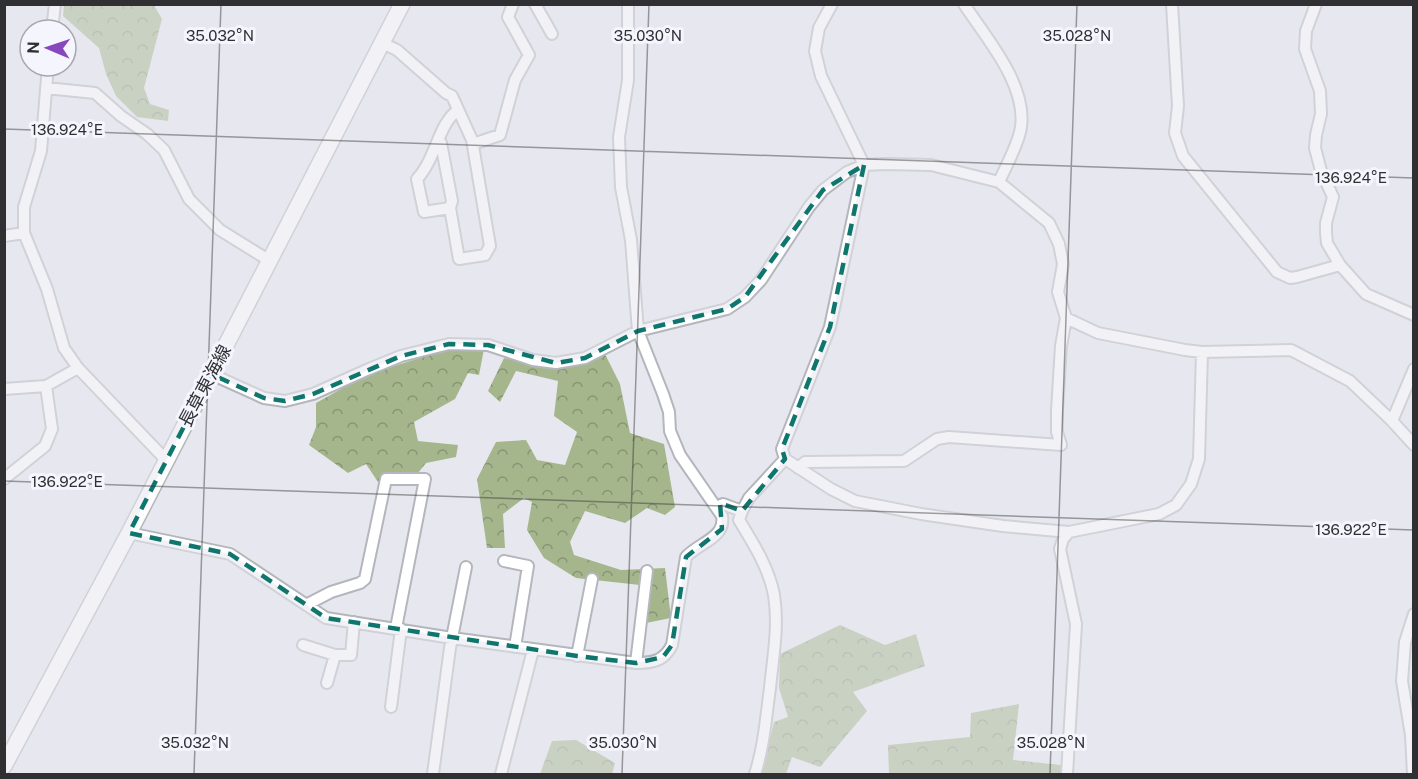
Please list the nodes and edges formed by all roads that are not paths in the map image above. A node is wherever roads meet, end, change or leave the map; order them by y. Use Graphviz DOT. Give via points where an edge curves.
graph roads {
  1 [pos="402,4"];
  2 [pos="513,4"];
  3 [pos="536,4"];
  4 [pos="628,4"];
  5 [pos="832,4"];
  6 [pos="964,4"];
  7 [pos="1172,4"];
  8 [pos="1316,4"];
  9 [pos="552,34"];
  10 [pos="382,44"];
  11 [pos="47,78"];
  12 [pos="46,88"];
  13 [pos="458,110"];
  14 [pos="438,141"];
  15 [pos="473,144"];
  16 [pos="864,165"];
  17 [pos="999,182"];
  18 [pos="450,208"];
  19 [pos="24,233"];
  20 [pos="4,236"];
  21 [pos="270,261"];
  22 [pos="1340,265"];
  23 [pos="1413,315"];
  24 [pos="1065,318"];
  25 [pos="638,331"];
  26 [pos="1202,352"];
  27 [pos="78,368"];
  28 [pos="1413,369"];
  29 [pos="211,374"];
  30 [pos="46,386"];
  31 [pos="4,389"];
  32 [pos="1392,420"];
  33 [pos="1413,445"];
  34 [pos="785,459"];
  35 [pos="166,460"];
  36 [pos="798,468"];
  37 [pos="4,479"];
  38 [pos="716,507"];
  39 [pos="742,511"];
  40 [pos="1069,532"];
  41 [pos="129,533"];
  42 [pos="504,561"];
  43 [pos="466,567"];
  44 [pos="647,571"];
  45 [pos="592,579"];
  46 [pos="306,605"];
  47 [pos="1413,614"];
  48 [pos="354,622"];
  49 [pos="398,629"];
  50 [pos="452,638"];
  51 [pos="303,645"];
  52 [pos="515,647"];
  53 [pos="533,650"];
  54 [pos="335,655"];
  55 [pos="577,656"];
  56 [pos="636,663"];
  57 [pos="327,683"];
  58 [pos="391,707"];
  59 [pos="4,766"];
  60 [pos="433,774"];
  61 [pos="501,774"];
  62 [pos="755,774"];
  63 [pos="1067,774"];
  64 [pos="1413,774"];
  1 -- 10 [label="main road, 長草東海線"];
  2 -- 15 [label="street" via="508,17 529,55 515,80 500,135"];
  3 -- 9 [label="street"];
  4 -- 25 [label="street" via="628,80 619,147"];
  5 -- 16 [label="street" via="819,28 815,51 821,76"];
  6 -- 17 [label="street" via="1012,79 1022,108 1021,129"];
  7 -- 22 [label="street" via="1178,106 1175,133 1183,156 1277,272 1297,277"];
  8 -- 22 [label="street" via="1306,31 1305,49 1320,91 1316,154 1334,197 1326,223 1327,243"];
  10 -- 13 [label="street" via="397,51 452,96"];
  10 -- 21 [label="main road, 長草東海線"];
  11 -- 12 [label="street"];
  12 -- 19 [label="street" via="41,151 24,207"];
  12 -- 21 [label="street" via="95,93 164,150 189,199 220,230"];
  13 -- 14 [label="street" via="448,117"];
  13 -- 15 [label="street"];
  14 -- 18 [label="street" via="452,201"];
  14 -- 18 [label="street" via="429,164 417,179 424,212"];
  15 -- 18 [label="street" via="490,246 485,255 459,259"];
  16 -- 17 [label="street" via="932,165"];
  16 -- 25 [label="street" via="823,190 745,297 727,309"];
  16 -- 34 [label="street" via="830,327 782,448"];
  17 -- 24 [label="street" via="1049,223 1063,264 1058,292"];
  19 -- 20 [label="street"];
  19 -- 27 [label="street" via="47,289 64,348"];
  21 -- 29 [label="main road, 長草東海線"];
  22 -- 23 [label="street" via="1366,294"];
  24 -- 26 [label="street" via="1098,333"];
  24 -- 36 [label="street" via="1057,411 1061,445 949,437 937,439 904,461 805,462"];
  25 -- 29 [label="street" via="585,358 556,363 488,345 449,344 400,357 313,394 285,401 264,398"];
  25 -- 38 [label="street" via="663,394 670,431 680,455"];
  26 -- 32 [label="street" via="1291,350 1350,381"];
  26 -- 40 [label="street" via="1199,459 1191,484 1176,505 1159,514"];
  27 -- 30 [label="street"];
  27 -- 35 [label="street"];
  28 -- 32 [label="street"];
  29 -- 35 [label="main road, 長草東海線"];
  30 -- 31 [label="street"];
  30 -- 37 [label="street" via="52,429 45,446"];
  32 -- 33 [label="street"];
  34 -- 36 [label="street"];
  34 -- 39 [label="street"];
  35 -- 41 [label="main road, 長草東海線"];
  36 -- 40 [label="street" via="855,501 968,521"];
  38 -- 39 [label="street" via="723,504"];
  38 -- 56 [label="street" via="722,516 722,529 686,557 672,645 656,661"];
  39 -- 62 [label="street" via="739,520 770,579 776,632 766,727"];
  40 -- 63 [label="street" via="1060,549 1076,624"];
  41 -- 46 [label="street" via="230,554"];
  41 -- 59 [label="main road, 長草東海線"];
  42 -- 52 [label="street" via="528,566"];
  43 -- 50 [label="street"];
  44 -- 56 [label="street"];
  45 -- 55 [label="street"];
  46 -- 48 [label="street" via="326,618"];
  46 -- 49 [label="street" via="364,579 386,479 425,479"];
  47 -- 64 [label="street" via="1405,642 1402,681"];
  48 -- 49 [label="street"];
  48 -- 54 [label="street" via="351,655"];
  49 -- 50 [label="street"];
  49 -- 58 [label="street"];
  50 -- 52 [label="street"];
  50 -- 60 [label="street"];
  51 -- 54 [label="street"];
  52 -- 53 [label="street"];
  53 -- 55 [label="street"];
  53 -- 61 [label="street"];
  54 -- 57 [label="street"];
  55 -- 56 [label="street"];
}
